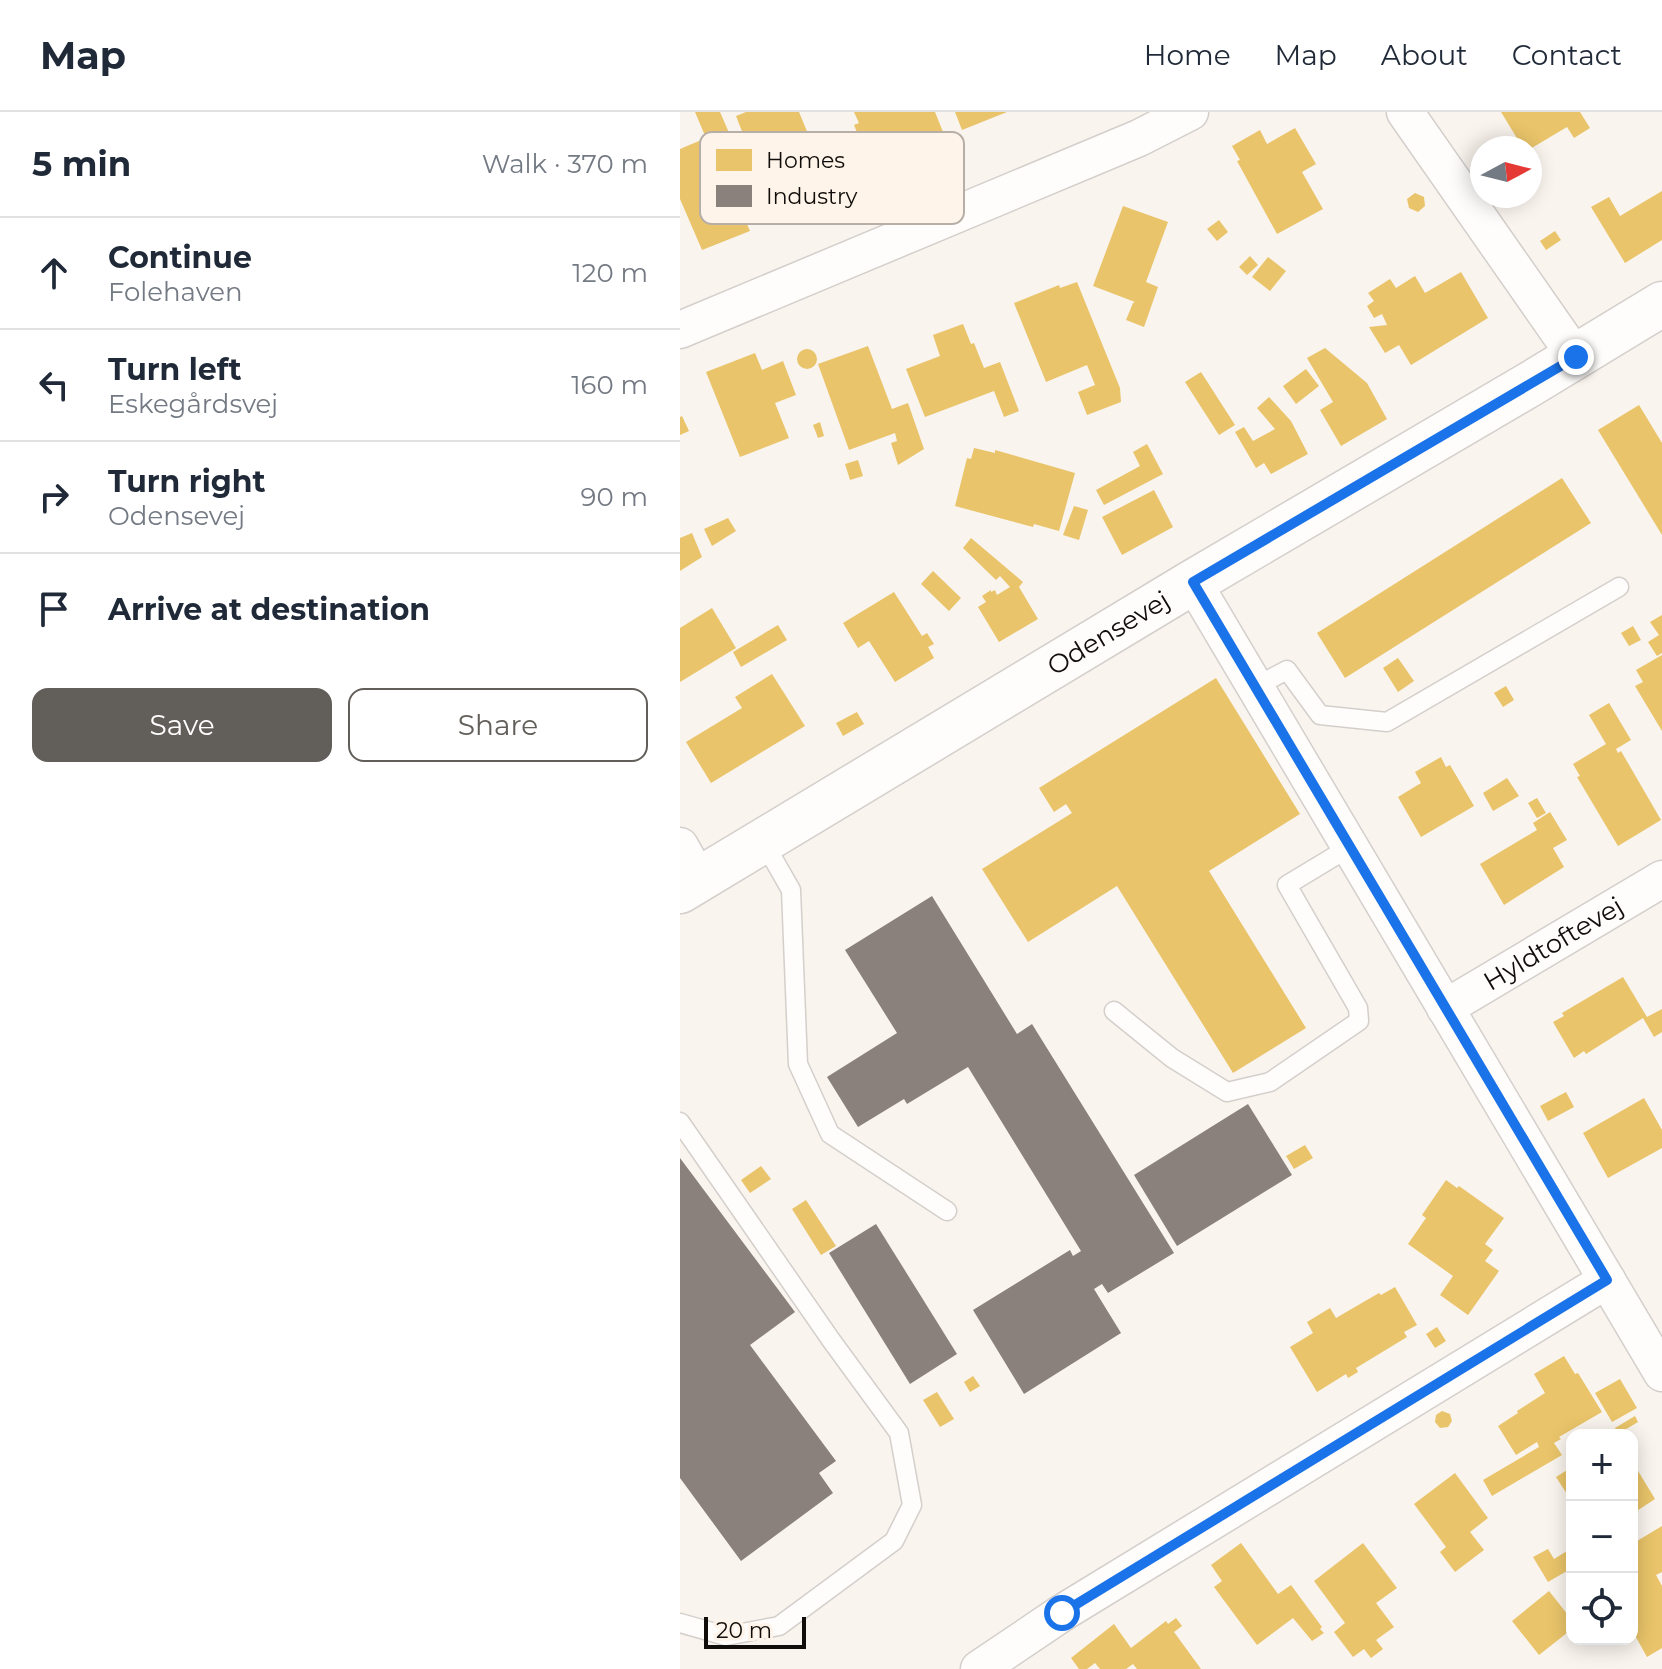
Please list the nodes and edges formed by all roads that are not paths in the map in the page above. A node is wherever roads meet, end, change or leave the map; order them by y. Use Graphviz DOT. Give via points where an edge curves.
graph roads {
  1 [pos="1190,112"];
  2 [pos="1405,112"];
  3 [pos="964,211"];
  4 [pos="934,224"];
  5 [pos="1662,304"];
  6 [pos="680,330"];
  7 [pos="1576,357"];
  8 [pos="1193,582"];
  9 [pos="1619,587"];
  10 [pos="1255,687"];
  11 [pos="763,841"];
  12 [pos="1350,847"];
  13 [pos="686,872"];
  14 [pos="1662,879"];
  15 [pos="1445,1008"];
  16 [pos="1114,1011"];
  17 [pos="680,1122"];
  18 [pos="947,1211"];
  19 [pos="1607,1280"];
  20 [pos="1662,1373"];
  21 [pos="680,1623"];
  22 [pos="979,1669"];
  1 -- 3 [label="street"];
  2 -- 7 [label="street"];
  4 -- 6 [label="street"];
  5 -- 7 [label="street, Odensevej"];
  7 -- 8 [label="street, Odensevej"];
  8 -- 10 [label="street"];
  8 -- 11 [label="street, Odensevej"];
  9 -- 10 [label="lane" via="1387,722 1320,715 1287,670"];
  10 -- 12 [label="street"];
  11 -- 13 [label="street, Odensevej"];
  11 -- 18 [label="lane" via="791,890 798,1064 830,1134"];
  12 -- 15 [label="street"];
  12 -- 16 [label="lane" via="1287,885 1358,1008 1359,1021 1270,1082 1227,1092 1172,1058"];
  14 -- 15 [label="street, Hyldtoftevej"];
  15 -- 19 [label="street"];
  17 -- 21 [label="lane" via="899,1433 912,1505 894,1541 779,1626 726,1636"];
  19 -- 20 [label="street"];
  19 -- 22 [label="street"];
}
